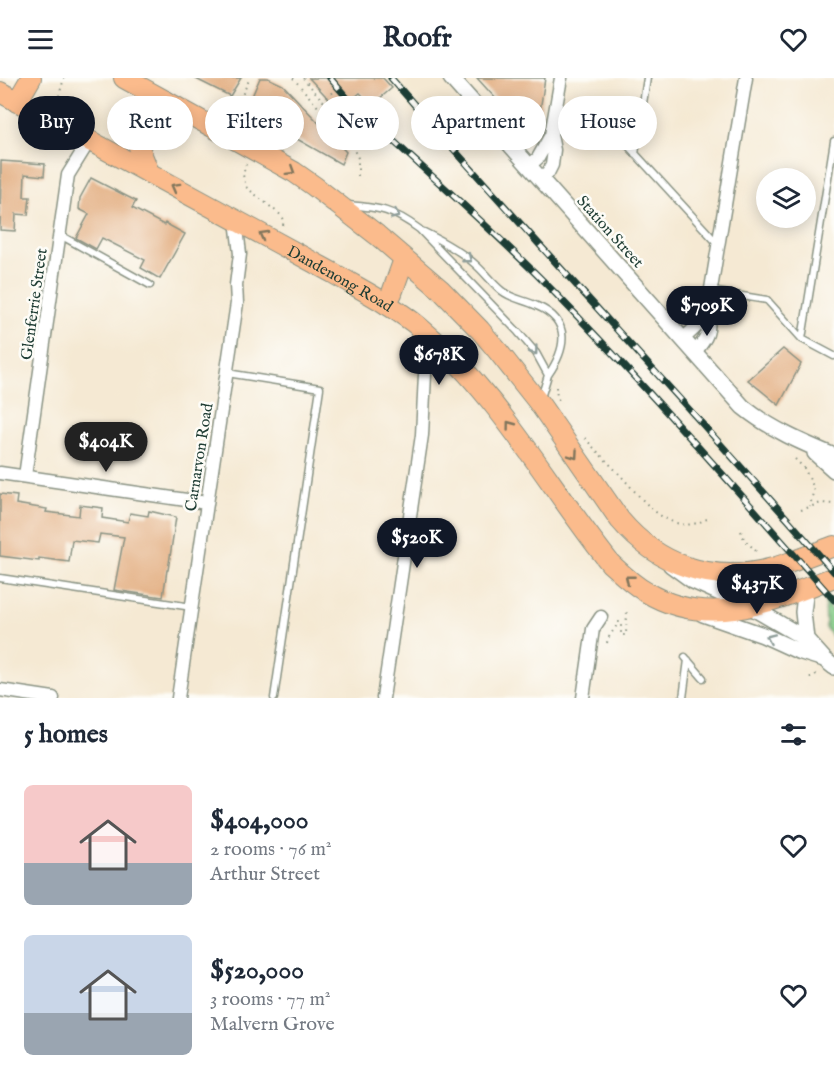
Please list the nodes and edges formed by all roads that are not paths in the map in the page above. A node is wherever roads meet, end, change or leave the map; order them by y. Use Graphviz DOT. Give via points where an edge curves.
graph roads {
  1 [pos="31,78"];
  2 [pos="124,78"];
  3 [pos="451,78"];
  4 [pos="561,78"];
  5 [pos="647,78"];
  6 [pos="746,78"];
  7 [pos="157,96"];
  8 [pos="8,97"];
  9 [pos="193,116"];
  10 [pos="554,117"];
  11 [pos="551,135"];
  12 [pos="834,141"];
  13 [pos="95,145"];
  14 [pos="83,150"];
  15 [pos="140,150"];
  16 [pos="635,154"];
  17 [pos="530,166"];
  18 [pos="149,173"];
  19 [pos="541,180"];
  20 [pos="339,205"];
  21 [pos="236,220"];
  22 [pos="419,229"];
  23 [pos="59,235"];
  24 [pos="718,244"];
  25 [pos="404,259"];
  26 [pos="150,285"];
  27 [pos="710,291"];
  28 [pos="386,304"];
  29 [pos="707,313"];
  30 [pos="427,334"];
  31 [pos="683,339"];
  32 [pos="802,339"];
  33 [pos="695,352"];
  34 [pos="834,356"];
  35 [pos="227,373"];
  36 [pos="548,375"];
  37 [pos="539,403"];
  38 [pos="806,445"];
  39 [pos="834,456"];
  40 [pos="834,470"];
  41 [pos="0,472"];
  42 [pos="25,476"];
  43 [pos="207,503"];
  44 [pos="834,546"];
  45 [pos="652,550"];
  46 [pos="834,577"];
  47 [pos="0,578"];
  48 [pos="806,588"];
  49 [pos="680,606"];
  50 [pos="192,607"];
  51 [pos="751,607"];
  52 [pos="602,617"];
  53 [pos="806,639"];
  54 [pos="826,666"];
  55 [pos="703,678"];
  56 [pos="0,690"];
  57 [pos="53,698"];
  58 [pos="178,698"];
  59 [pos="274,698"];
  60 [pos="383,698"];
  61 [pos="583,698"];
  62 [pos="683,698"];
  1 -- 8 [label="main road"];
  2 -- 7 [label="main road"];
  3 -- 17 [label="street, Station Street"];
  4 -- 10 [label="street"];
  5 -- 16 [label="lane"];
  6 -- 24 [label="street"];
  9 -- 20 [label="main road, one-way" via="294,172"];
  10 -- 11 [label="street"];
  10 -- 16 [label="lane" via="610,126"];
  11 -- 17 [label="street"];
  11 -- 19 [label="street" via="552,165"];
  12 -- 32 [label="lane"];
  13 -- 18 [label="main road, Dandenong Road"];
  14 -- 23 [label="street, Glenferrie Street" via="68,176"];
  15 -- 18 [label="main road"];
  16 -- 24 [label="lane"];
  17 -- 19 [label="street, Station Street"];
  21 -- 18 [label="main road, Dandenong Road, one-way"];
  19 -- 31 [label="street, Station Street"];
  20 -- 22 [label="lane, one-way" via="380,208"];
  20 -- 25 [label="main road"];
  28 -- 21 [label="main road, Dandenong Road, one-way"];
  21 -- 35 [label="street, Carnarvon Road" via="240,255"];
  22 -- 36 [label="lane, one-way" via="518,332"];
  22 -- 36 [label="lane, one-way" via="465,256 502,291 554,318 563,344"];
  23 -- 26 [label="lane"];
  23 -- 42 [label="street, Glenferrie Street"];
  24 -- 27 [label="street"];
  25 -- 28 [label="main road"];
  25 -- 37 [label="main road" via="480,330"];
  27 -- 29 [label="street"];
  27 -- 32 [label="lane" via="767,300"];
  28 -- 30 [label="main road, Dandenong Road"];
  29 -- 31 [label="street"];
  29 -- 33 [label="street" via="708,332"];
  49 -- 30 [label="main road, Dandenong Road, one-way" via="646,592 610,563 494,405"];
  30 -- 60 [label="street" via="422,435"];
  31 -- 33 [label="street, Station Street"];
  32 -- 34 [label="lane"];
  33 -- 38 [label="street, Station Street" via="748,411"];
  35 -- 43 [label="street, Carnarvon Road"];
  35 -- 59 [label="lane" via="320,388"];
  36 -- 37 [label="lane"];
  37 -- 45 [label="main road, one-way" via="614,513"];
  38 -- 39 [label="street, Station Street"];
  38 -- 40 [label="street, Station Street"];
  41 -- 42 [label="street"];
  42 -- 43 [label="street"];
  43 -- 50 [label="street, Carnarvon Road"];
  44 -- 45 [label="main road" via="768,570 725,574 685,567"];
  45 -- 51 [label="street" via="693,582"];
  46 -- 48 [label="main road, Dandenong Road"];
  47 -- 50 [label="lane"];
  48 -- 51 [label="main road, Dandenong Road"];
  48 -- 53 [label="street"];
  49 -- 51 [label="main road, Dandenong Road" via="719,611"];
  54 -- 49 [label="street, one-way" via="763,635"];
  50 -- 58 [label="street, Carnarvon Road"];
  51 -- 53 [label="street"];
  52 -- 61 [label="street" via="593,629"];
  53 -- 54 [label="street"];
  55 -- 62 [label="lane" via="687,659"];
  56 -- 57 [label="street"];
}
